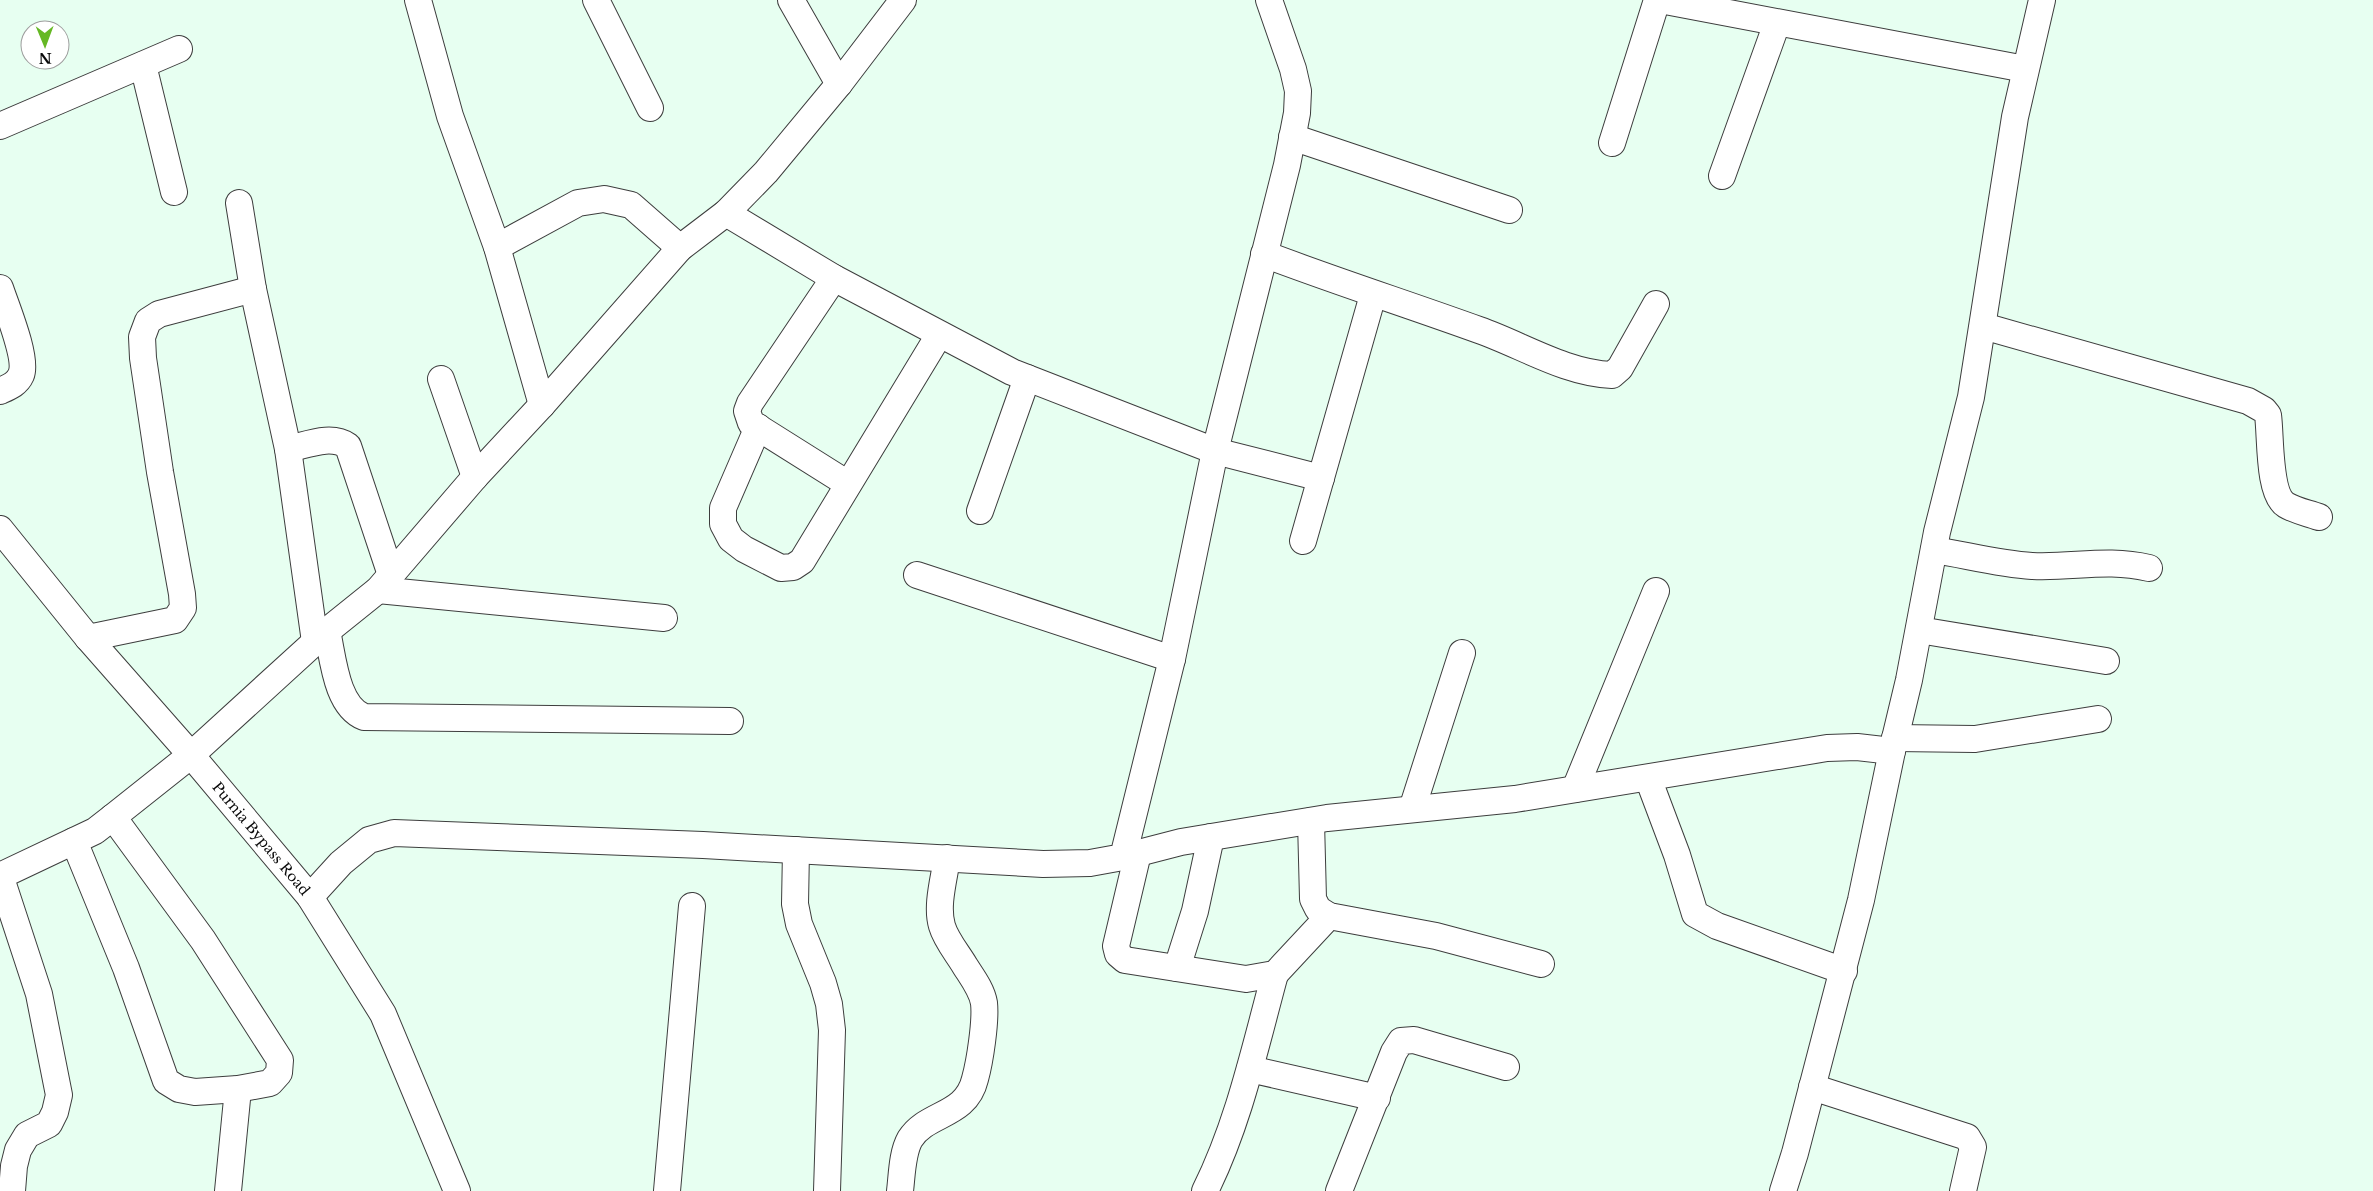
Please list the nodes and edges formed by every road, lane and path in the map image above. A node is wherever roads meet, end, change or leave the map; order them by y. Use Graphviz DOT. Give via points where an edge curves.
graph roads {
  1 [pos="418,0"];
  2 [pos="596,0"];
  3 [pos="791,0"];
  4 [pos="903,0"];
  5 [pos="1269,0"];
  6 [pos="1659,0"];
  7 [pos="2042,0"];
  8 [pos="1745,8"];
  9 [pos="1777,23"];
  10 [pos="179,49"];
  11 [pos="143,65"];
  12 [pos="2025,69"];
  13 [pos="839,84"];
  14 [pos="650,108"];
  15 [pos="0,126"];
  16 [pos="1292,137"];
  17 [pos="1612,143"];
  18 [pos="1722,176"];
  19 [pos="174,192"];
  20 [pos="239,203"];
  21 [pos="1509,210"];
  22 [pos="726,213"];
  23 [pos="497,247"];
  24 [pos="680,248"];
  25 [pos="1264,254"];
  26 [pos="834,278"];
  27 [pos="0,288"];
  28 [pos="253,289"];
  29 [pos="1373,294"];
  30 [pos="1656,304"];
  31 [pos="1983,326"];
  32 [pos="939,335"];
  33 [pos="1028,378"];
  34 [pos="440,379"];
  35 [pos="0,391"];
  36 [pos="542,405"];
  37 [pos="758,427"];
  38 [pos="288,450"];
  39 [pos="1214,450"];
  40 [pos="475,477"];
  41 [pos="1321,478"];
  42 [pos="848,484"];
  43 [pos="980,511"];
  44 [pos="2319,517"];
  45 [pos="0,529"];
  46 [pos="1303,541"];
  47 [pos="1934,550"];
  48 [pos="2149,568"];
  49 [pos="917,575"];
  50 [pos="384,583"];
  51 [pos="1656,592"];
  52 [pos="664,618"];
  53 [pos="1919,630"];
  54 [pos="321,636"];
  55 [pos="88,638"];
  56 [pos="1462,653"];
  57 [pos="1172,659"];
  58 [pos="2106,661"];
  59 [pos="2098,720"];
  60 [pos="730,721"];
  61 [pos="1893,744"];
  62 [pos="192,755"];
  63 [pos="1648,778"];
  64 [pos="1575,789"];
  65 [pos="1412,809"];
  66 [pos="113,817"];
  67 [pos="1311,821"];
  68 [pos="1211,837"];
  69 [pos="74,841"];
  70 [pos="796,850"];
  71 [pos="1130,855"];
  72 [pos="946,858"];
  73 [pos="0,876"];
  74 [pos="310,897"];
  75 [pos="692,906"];
  76 [pos="1328,916"];
  77 [pos="1541,964"];
  78 [pos="1177,968"];
  79 [pos="1844,971"];
  80 [pos="1275,974"];
  81 [pos="1506,1067"];
  82 [pos="1250,1069"];
  83 [pos="1812,1087"];
  84 [pos="238,1089"];
  85 [pos="1377,1098"];
  86 [pos="12,1191"];
  87 [pos="228,1191"];
  88 [pos="456,1191"];
  89 [pos="667,1191"];
  90 [pos="827,1191"];
  91 [pos="900,1191"];
  92 [pos="1205,1191"];
  93 [pos="1339,1191"];
  94 [pos="1783,1191"];
  95 [pos="1963,1191"];
  1 -- 23 [label="street" via="450,116"];
  2 -- 14 [label="street"];
  3 -- 13 [label="street"];
  4 -- 13 [label="street"];
  5 -- 16 [label="street" via="1298,91"];
  6 -- 8 [label="street"];
  6 -- 17 [label="street"];
  7 -- 12 [label="street"];
  8 -- 9 [label="street"];
  9 -- 12 [label="street"];
  9 -- 18 [label="street"];
  10 -- 11 [label="street"];
  11 -- 15 [label="street"];
  11 -- 19 [label="street"];
  12 -- 31 [label="street"];
  13 -- 22 [label="street" via="766,172"];
  16 -- 21 [label="street"];
  16 -- 25 [label="street"];
  20 -- 28 [label="street"];
  22 -- 24 [label="street"];
  22 -- 26 [label="street"];
  23 -- 24 [label="street" via="578,203 604,199 632,205"];
  23 -- 36 [label="street"];
  24 -- 36 [label="street"];
  25 -- 29 [label="street"];
  25 -- 39 [label="street"];
  26 -- 32 [label="street"];
  26 -- 37 [label="street" via="750,403 751,423"];
  27 -- 35 [label="street" via="22,358 22,374 14,385"];
  28 -- 38 [label="street"];
  28 -- 55 [label="street" via="158,314 148,320 142,337 143,358 183,608 175,620"];
  29 -- 30 [label="street" via="1480,330 1580,371 1612,375 1620,368"];
  29 -- 41 [label="street"];
  31 -- 44 [label="street" via="2258,406 2268,415 2274,478 2280,498 2285,504"];
  31 -- 47 [label="street" via="1971,397"];
  32 -- 33 [label="street"];
  32 -- 42 [label="street"];
  33 -- 39 [label="street"];
  33 -- 43 [label="street"];
  34 -- 40 [label="street"];
  36 -- 40 [label="street"];
  37 -- 42 [label="street"];
  37 -- 42 [label="street" via="723,508 723,524 730,539 744,549 781,568 793,568 802,561"];
  38 -- 50 [label="street" via="329,440 340,440 348,446"];
  38 -- 54 [label="street"];
  39 -- 41 [label="street"];
  39 -- 57 [label="street"];
  40 -- 50 [label="street"];
  41 -- 46 [label="street"];
  45 -- 55 [label="street, Purnia Bypass Road"];
  47 -- 48 [label="street" via="2031,566 2114,562"];
  47 -- 53 [label="street"];
  49 -- 57 [label="street"];
  50 -- 52 [label="street"];
  50 -- 54 [label="street"];
  51 -- 64 [label="street"];
  53 -- 58 [label="street"];
  53 -- 61 [label="street"];
  54 -- 60 [label="street" via="346,703 354,713 364,717"];
  54 -- 62 [label="street"];
  55 -- 62 [label="street, Purnia Bypass Road"];
  56 -- 65 [label="street"];
  57 -- 71 [label="street"];
  59 -- 61 [label="street" via="1975,740"];
  61 -- 63 [label="street" via="1827,748"];
  61 -- 79 [label="street"];
  62 -- 66 [label="street"];
  62 -- 74 [label="street, Purnia Bypass Road"];
  63 -- 64 [label="street"];
  63 -- 79 [label="street" via="1695,914 1716,926"];
  64 -- 65 [label="street" via="1515,799"];
  65 -- 67 [label="street"];
  66 -- 69 [label="street"];
  66 -- 84 [label="street" via="203,940 280,1060 279,1073 270,1083"];
  67 -- 68 [label="street"];
  67 -- 76 [label="street" via="1313,899 1318,909"];
  68 -- 71 [label="street"];
  68 -- 78 [label="street" via="1195,911"];
  69 -- 73 [label="street"];
  69 -- 84 [label="street" via="126,968 166,1081 179,1089 195,1092"];
  70 -- 72 [label="street"];
  70 -- 74 [label="street" via="394,833 370,840 341,863"];
  70 -- 90 [label="street" via="795,904 799,924 823,983 832,1030"];
  71 -- 72 [label="street" via="1090,863 1043,864"];
  71 -- 78 [label="street" via="1116,946 1118,954 1125,960"];
  72 -- 91 [label="street" via="940,907 943,928 977,984 984,1002 981,1036 975,1079 969,1096 918,1130 910,1140"];
  73 -- 86 [label="street" via="39,994 59,1095 49,1124 27,1135 18,1150"];
  74 -- 88 [label="street, Purnia Bypass Road" via="383,1014"];
  75 -- 89 [label="street"];
  76 -- 77 [label="street" via="1436,936"];
  76 -- 80 [label="street"];
  78 -- 80 [label="street" via="1246,979"];
  79 -- 83 [label="street"];
  80 -- 82 [label="street"];
  81 -- 85 [label="street" via="1407,1040 1401,1042 1394,1052"];
  82 -- 85 [label="street"];
  82 -- 92 [label="street" via="1221,1160"];
  83 -- 94 [label="street"];
  83 -- 95 [label="street" via="1967,1137 1973,1147"];
  84 -- 87 [label="street"];
  85 -- 93 [label="street"];
}
